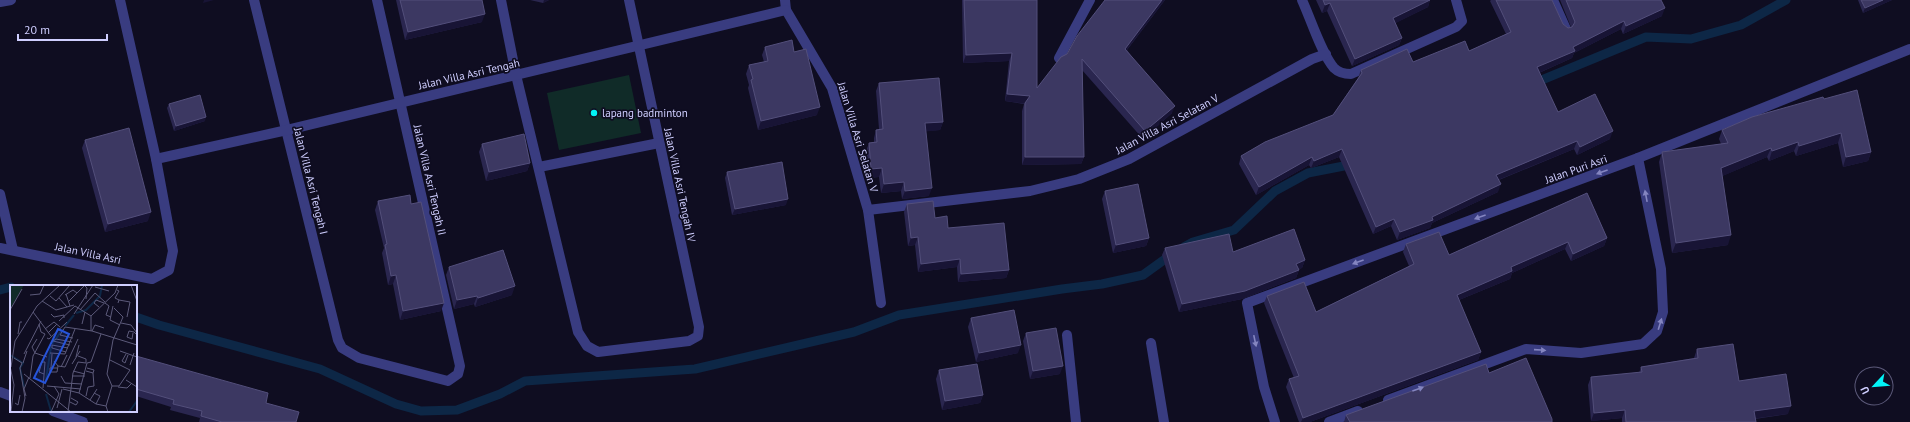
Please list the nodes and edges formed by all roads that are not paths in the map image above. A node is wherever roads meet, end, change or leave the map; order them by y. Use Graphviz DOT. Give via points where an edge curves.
graph roads {
  1 [pos="11,0"];
  2 [pos="120,0"];
  3 [pos="254,0"];
  4 [pos="377,0"];
  5 [pos="501,0"];
  6 [pos="629,0"];
  7 [pos="1090,0"];
  8 [pos="1302,0"];
  9 [pos="1456,0"];
  10 [pos="1554,0"];
  11 [pos="0,2"];
  12 [pos="786,5"];
  13 [pos="1566,29"];
  14 [pos="638,47"];
  15 [pos="1910,49"];
  16 [pos="1326,54"];
  17 [pos="1059,58"];
  18 [pos="516,75"];
  19 [pos="401,102"];
  20 [pos="287,130"];
  21 [pos="659,143"];
  22 [pos="1638,158"];
  23 [pos="156,159"];
  24 [pos="539,167"];
  25 [pos="0,194"];
  26 [pos="868,210"];
  27 [pos="0,248"];
  28 [pos="13,250"];
  29 [pos="881,303"];
  30 [pos="1067,335"];
  31 [pos="1151,343"];
  32 [pos="460,366"];
  33 [pos="0,392"];
  34 [pos="10,396"];
  35 [pos="1380,403"];
  36 [pos="1365,408"];
  37 [pos="56,412"];
  38 [pos="83,422"];
  39 [pos="1076,422"];
  40 [pos="1164,422"];
  41 [pos="1275,422"];
  42 [pos="1329,422"];
  1 -- 11 [label="street"];
  2 -- 23 [label="street"];
  3 -- 20 [label="street, Jalan Villa Asri Tengah I"];
  4 -- 19 [label="street, Jalan Villa Asri Tengah II"];
  5 -- 18 [label="street"];
  6 -- 14 [label="street, Jalan Villa Asri Tengah IV"];
  7 -- 17 [label="street"];
  8 -- 16 [label="street"];
  9 -- 16 [label="street" via="1462,21 1456,27 1351,74 1343,74 1334,68"];
  10 -- 13 [label="street"];
  12 -- 14 [label="street, Jalan Villa Asri Tengah"];
  12 -- 26 [label="street, Jalan Villa Asri Selatan V" via="832,88"];
  14 -- 18 [label="street, Jalan Villa Asri Tengah"];
  14 -- 21 [label="street, Jalan Villa Asri Tengah IV"];
  15 -- 22 [label="street, Jalan Puri Asri"];
  16 -- 26 [label="street, Jalan Villa Asri Selatan V" via="1312,59 1129,159 1079,179 1030,191"];
  18 -- 19 [label="street, Jalan Villa Asri Tengah"];
  18 -- 24 [label="street"];
  19 -- 20 [label="street, Jalan Villa Asri Tengah"];
  19 -- 32 [label="street, Jalan Villa Asri Tengah II"];
  20 -- 23 [label="street, Jalan Villa Asri Tengah"];
  20 -- 32 [label="street, Jalan Villa Asri Tengah I" via="342,348 359,358 448,381 458,374"];
  21 -- 24 [label="street"];
  21 -- 24 [label="street, Jalan Villa Asri Tengah IV" via="699,327 698,336 689,341 598,352 587,346 578,332"];
  35 -- 22 [label="street, one-way" via="1526,349 1581,352 1643,344 1657,331 1663,312 1661,269"];
  22 -- 41 [label="street, Jalan Puri Asri, one-way" via="1247,303 1264,387"];
  23 -- 28 [label="street, Jalan Villa Asri" via="173,251 169,270 152,279"];
  25 -- 28 [label="street"];
  26 -- 29 [label="street, Jalan Villa Asri Selatan V"];
  27 -- 28 [label="street, Jalan Villa Asri"];
  30 -- 39 [label="street"];
  31 -- 40 [label="street"];
  33 -- 34 [label="street"];
  36 -- 42 [label="street"];
  37 -- 38 [label="street"];
}
